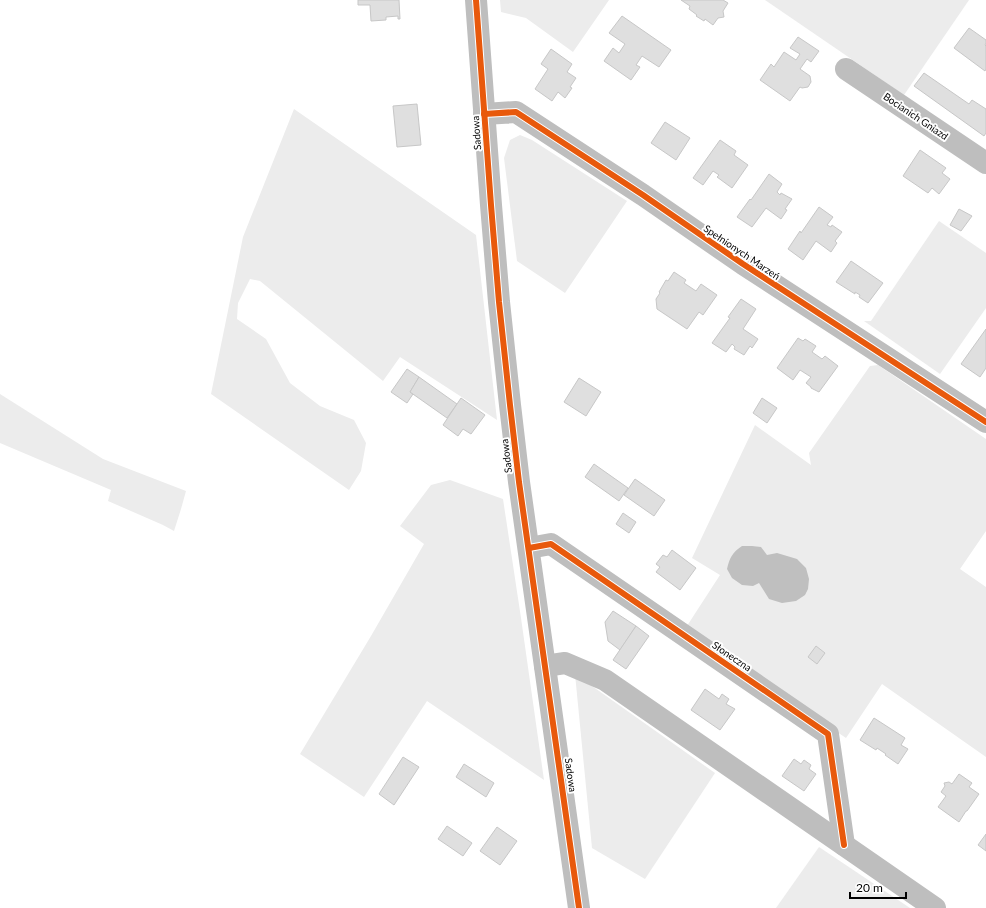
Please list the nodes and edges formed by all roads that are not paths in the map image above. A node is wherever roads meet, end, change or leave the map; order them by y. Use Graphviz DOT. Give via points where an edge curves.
graph roads {
  1 [pos="476,0"];
  2 [pos="846,69"];
  3 [pos="484,114"];
  4 [pos="986,163"];
  5 [pos="986,422"];
  6 [pos="529,548"];
  7 [pos="545,666"];
  8 [pos="844,845"];
  9 [pos="579,908"];
  10 [pos="935,908"];
  1 -- 3 [label="street, Sadowa"];
  2 -- 4 [label="street, Bocianich Gniazd"];
  3 -- 5 [label="street, Spełnionych Marzeń" via="516,112"];
  3 -- 6 [label="street, Sadowa" via="499,302"];
  6 -- 7 [label="street, Sadowa"];
  6 -- 8 [label="street, Słoneczna" via="551,544 828,734"];
  7 -- 8 [label="street" via="565,663 604,680"];
  7 -- 9 [label="street, Sadowa"];
  8 -- 10 [label="street"];
}
